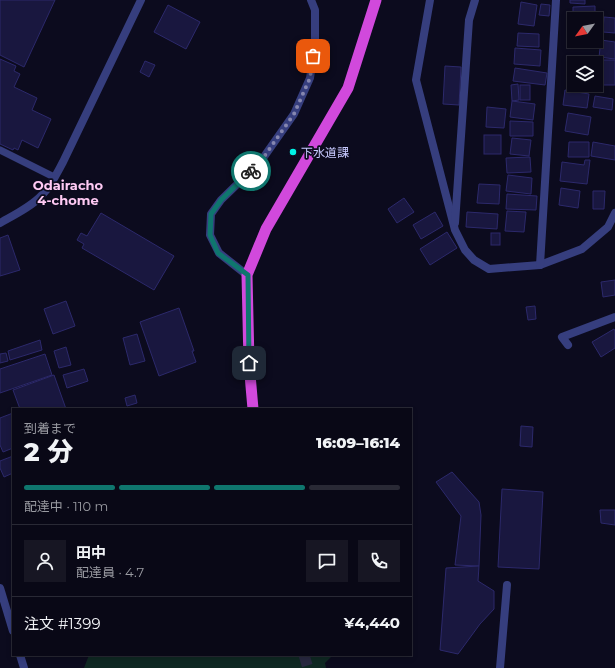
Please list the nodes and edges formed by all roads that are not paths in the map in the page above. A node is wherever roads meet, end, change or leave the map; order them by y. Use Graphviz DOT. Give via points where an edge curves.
graph roads {
  1 [pos="141,0"];
  2 [pos="311,0"];
  3 [pos="376,0"];
  4 [pos="430,0"];
  5 [pos="475,0"];
  6 [pos="556,0"];
  7 [pos="0,150"];
  8 [pos="54,177"];
  9 [pos="615,213"];
  10 [pos="0,223"];
  11 [pos="454,230"];
  12 [pos="540,266"];
  13 [pos="248,275"];
  14 [pos="615,317"];
  15 [pos="568,345"];
  16 [pos="253,408"];
  17 [pos="508,585"];
  18 [pos="0,588"];
  19 [pos="12,628"];
  20 [pos="20,656"];
  21 [pos="24,668"];
  22 [pos="500,668"];
  1 -- 8 [label="street"];
  2 -- 13 [label="street" via="315,10 315,46 310,78 294,114 261,161 221,200 211,214 210,235 218,253"];
  3 -- 13 [label="highway" via="348,88 266,229"];
  4 -- 11 [label="street" via="416,80"];
  5 -- 11 [label="street" via="469,20"];
  6 -- 12 [label="street"];
  7 -- 8 [label="lane"];
  8 -- 10 [label="street" via="43,194"];
  9 -- 12 [label="street" via="608,227 582,250"];
  11 -- 12 [label="street" via="465,250 474,260 489,269"];
  13 -- 16 [label="highway" via="249,363"];
  14 -- 15 [label="street" via="562,337"];
  17 -- 22 [label="street"];
  18 -- 19 [label="street"];
  20 -- 21 [label="street"];
}
